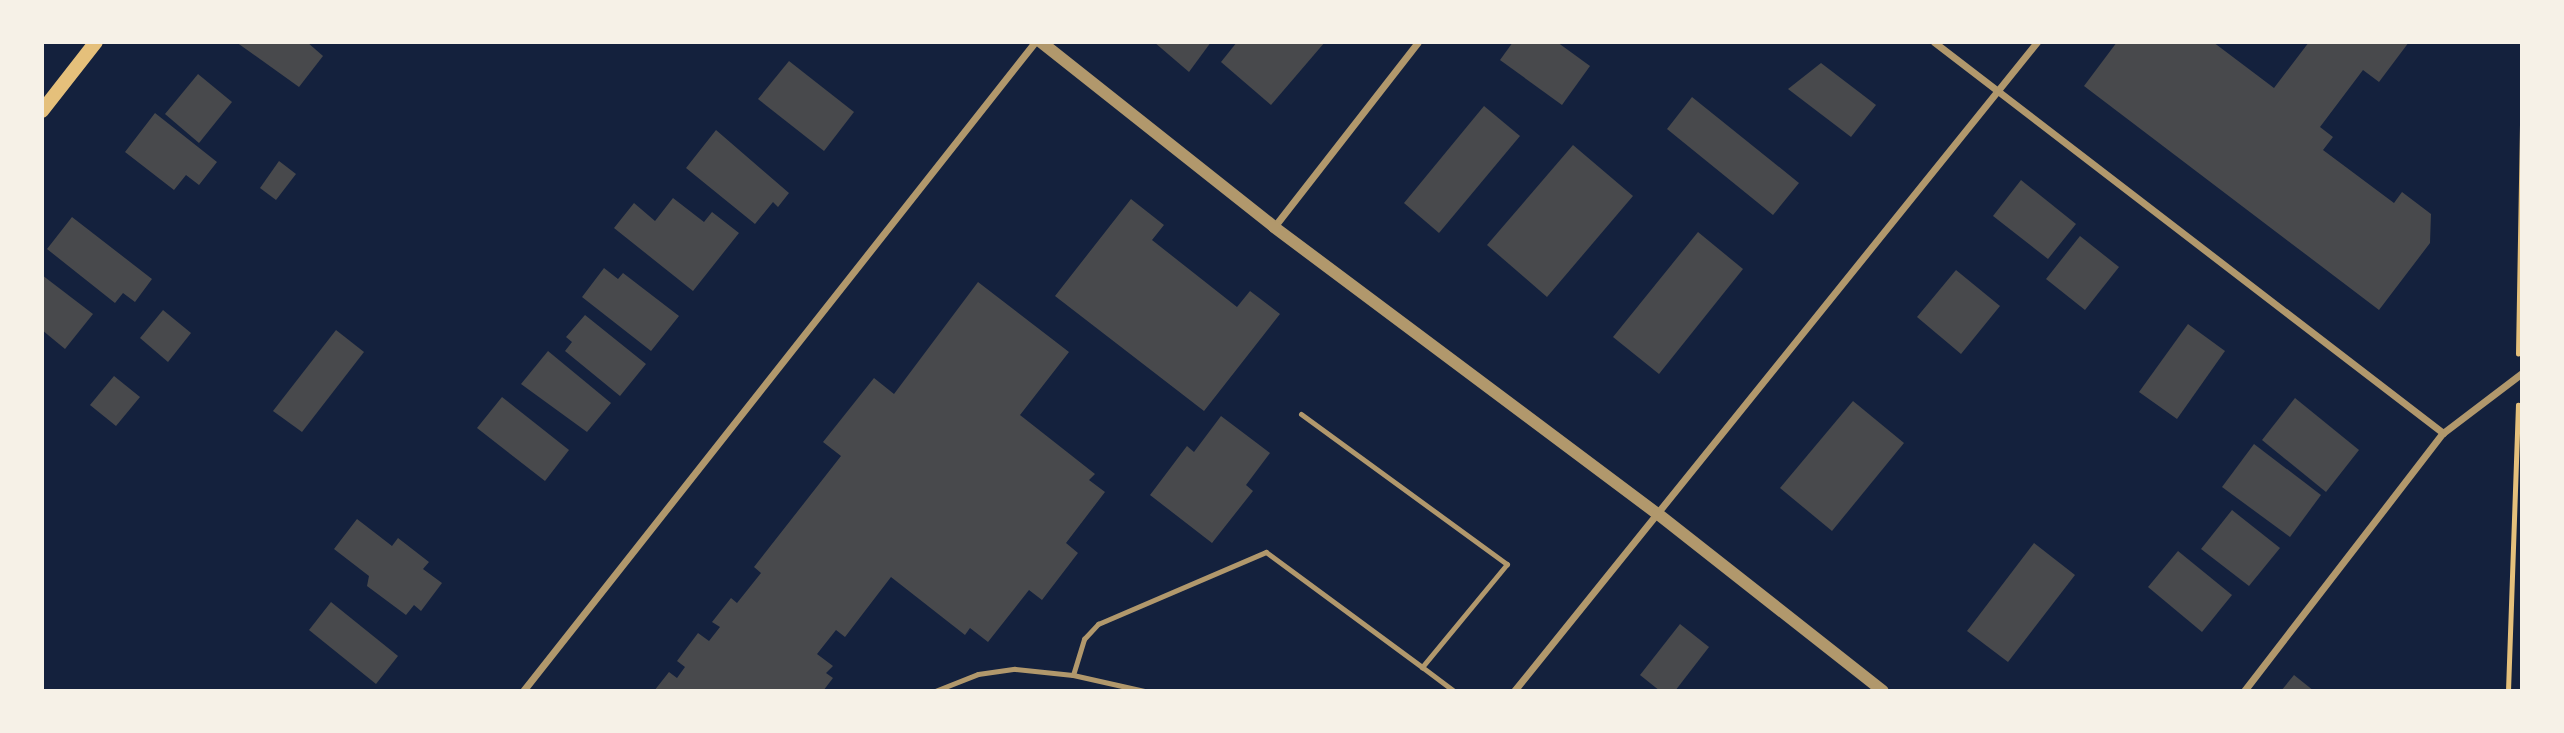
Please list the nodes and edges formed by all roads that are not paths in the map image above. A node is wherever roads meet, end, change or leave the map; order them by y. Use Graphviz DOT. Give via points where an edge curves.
graph roads {
  1 [pos="96,42"];
  2 [pos="1035,42"];
  3 [pos="1041,42"];
  4 [pos="1418,42"];
  5 [pos="1934,42"];
  6 [pos="2036,42"];
  7 [pos="1997,94"];
  8 [pos="42,111"];
  9 [pos="1274,227"];
  10 [pos="2522,373"];
  11 [pos="1301,414"];
  12 [pos="2442,433"];
  13 [pos="1658,514"];
  14 [pos="1422,667"];
  15 [pos="1073,675"];
  16 [pos="523,691"];
  17 [pos="935,691"];
  18 [pos="1144,691"];
  19 [pos="1454,691"];
  20 [pos="1514,691"];
  21 [pos="1883,691"];
  22 [pos="2244,691"];
  1 -- 8 [label="main road"];
  2 -- 16 [label="street"];
  3 -- 9 [label="street"];
  4 -- 9 [label="street"];
  5 -- 7 [label="street"];
  6 -- 7 [label="street"];
  7 -- 12 [label="street"];
  7 -- 13 [label="street"];
  9 -- 13 [label="street"];
  10 -- 12 [label="street"];
  11 -- 14 [label="lane" via="1507,564"];
  12 -- 22 [label="street"];
  13 -- 20 [label="street"];
  13 -- 21 [label="street"];
  14 -- 15 [label="lane" via="1266,552 1098,624 1084,639"];
  14 -- 19 [label="lane"];
  15 -- 17 [label="lane" via="1003,671 978,674"];
  15 -- 18 [label="lane"];
}
